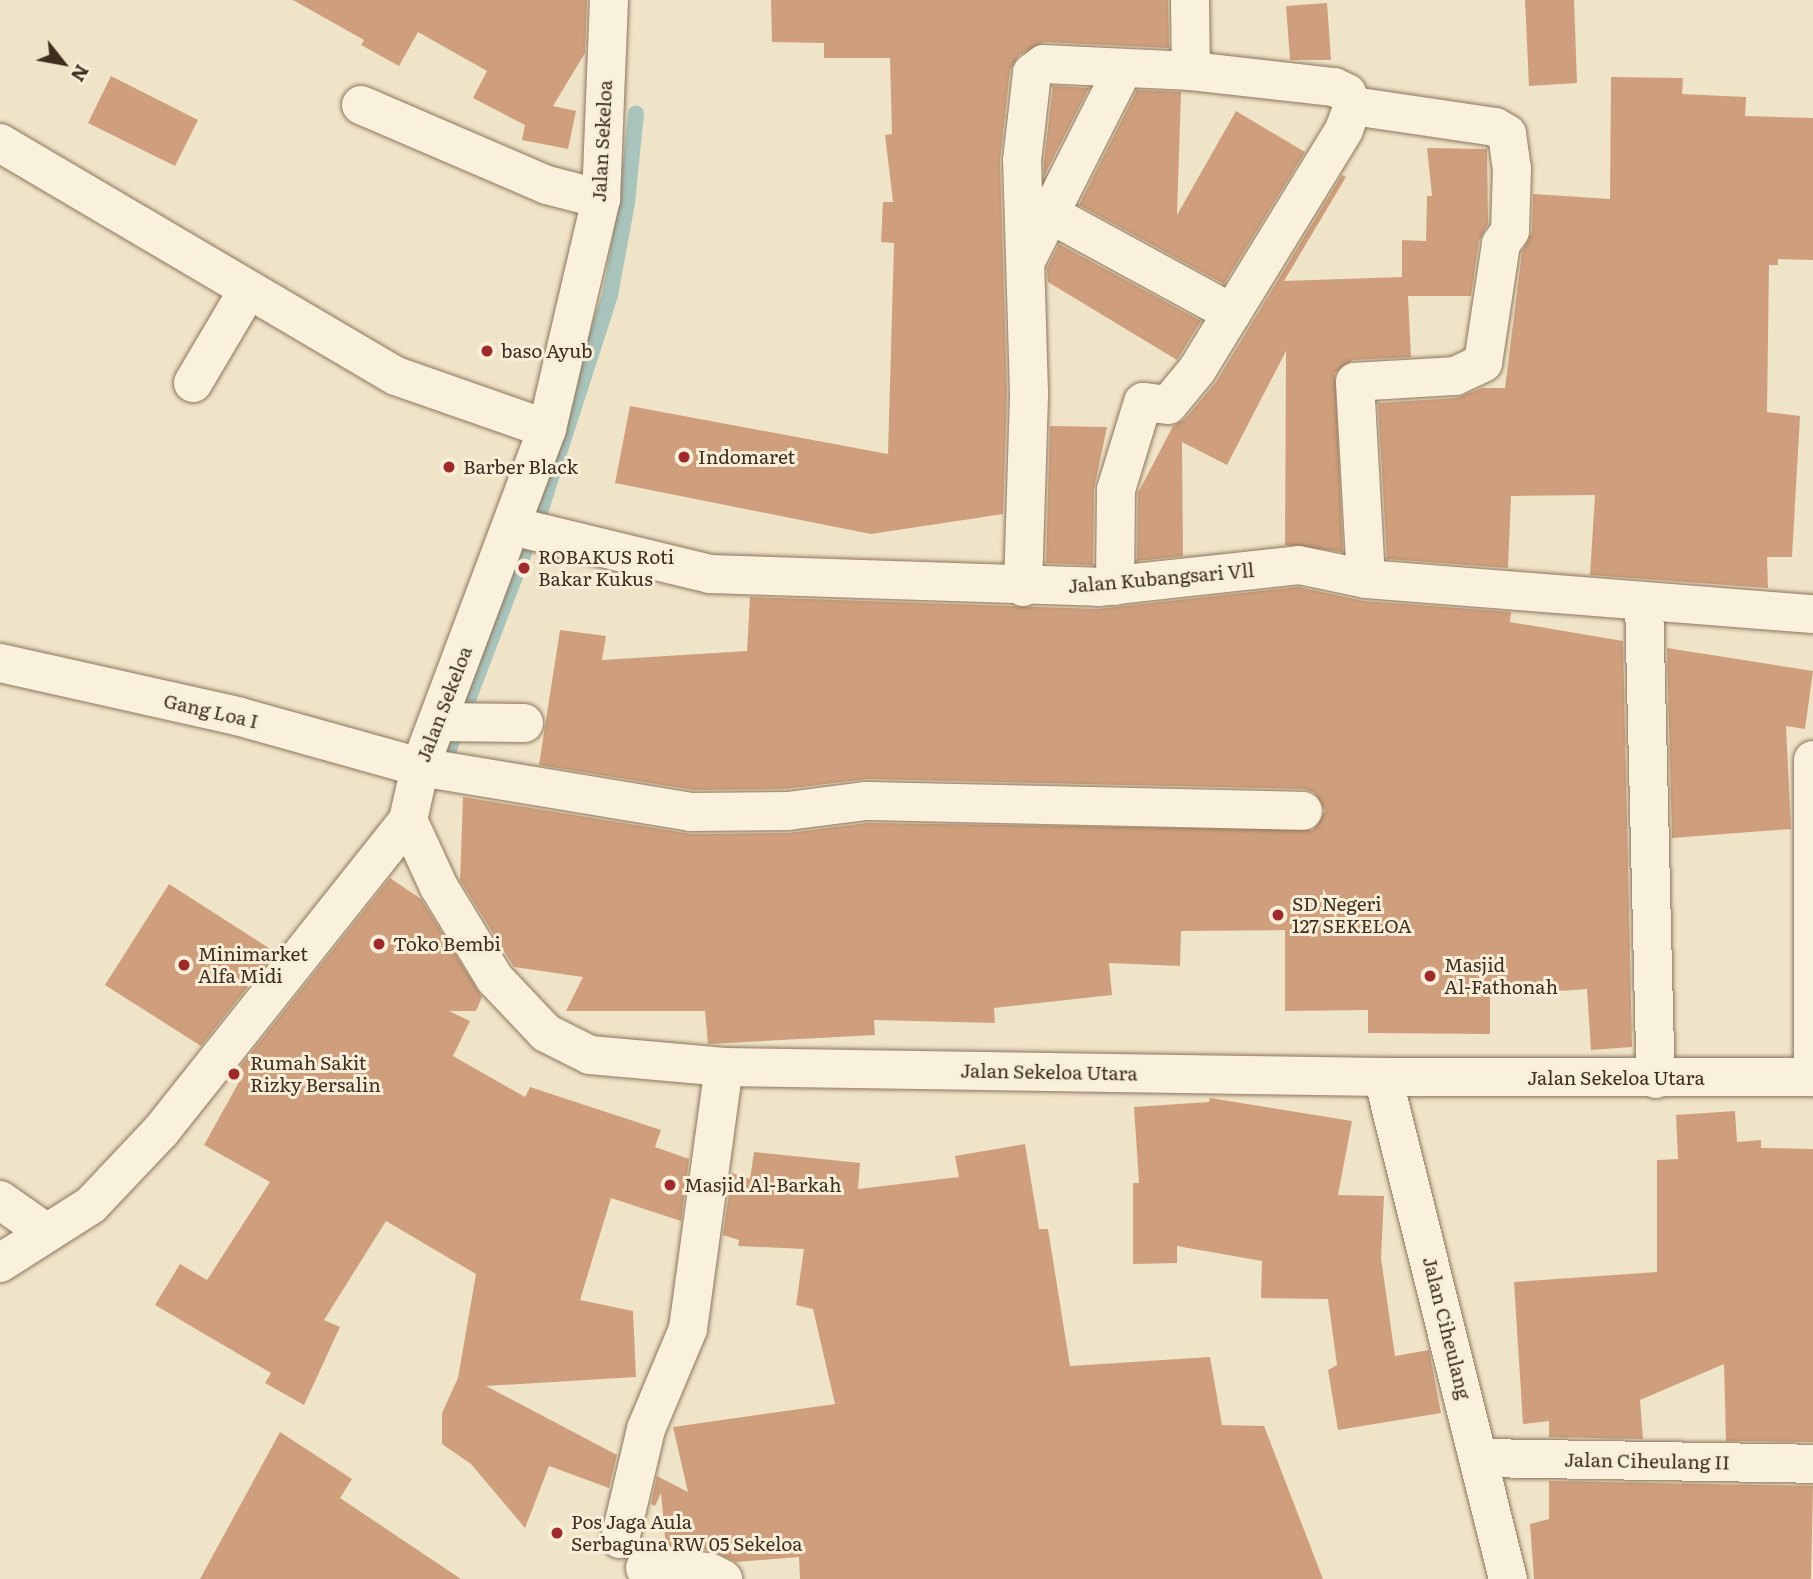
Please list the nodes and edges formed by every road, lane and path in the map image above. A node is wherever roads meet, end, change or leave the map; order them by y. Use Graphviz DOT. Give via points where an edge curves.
graph roads {
  1 [pos="608,0"];
  2 [pos="1191,0"];
  3 [pos="1123,69"];
  4 [pos="1191,71"];
  5 [pos="361,105"];
  6 [pos="1353,106"];
  7 [pos="0,143"];
  8 [pos="0,166"];
  9 [pos="601,199"];
  10 [pos="1052,215"];
  11 [pos="1026,261"];
  12 [pos="243,298"];
  13 [pos="1232,313"];
  14 [pos="193,383"];
  15 [pos="547,429"];
  16 [pos="512,526"];
  17 [pos="1366,579"];
  18 [pos="1115,586"];
  19 [pos="1023,587"];
  20 [pos="1644,601"];
  21 [pos="1813,614"];
  22 [pos="0,663"];
  23 [pos="437,722"];
  24 [pos="524,723"];
  25 [pos="1813,760"];
  26 [pos="420,767"];
  27 [pos="1303,811"];
  28 [pos="408,820"];
  29 [pos="724,1067"];
  30 [pos="1383,1077"];
  31 [pos="1813,1077"];
  32 [pos="1656,1079"];
  33 [pos="0,1200"];
  34 [pos="47,1233"];
  35 [pos="0,1263"];
  36 [pos="1481,1458"];
  37 [pos="1813,1464"];
  38 [pos="620,1539"];
  39 [pos="645,1568"];
  40 [pos="723,1579"];
  41 [pos="1508,1579"];
  1 -- 9 [label="street, Jalan Sekeloa"];
  2 -- 4 [label="street"];
  3 -- 4 [label="street"];
  3 -- 10 [label="street"];
  3 -- 11 [label="street" via="1044,64 1032,73 1022,161"];
  4 -- 6 [label="street" via="1334,87 1347,93"];
  5 -- 9 [label="street" via="547,185"];
  6 -- 13 [label="street" via="1344,130"];
  6 -- 17 [label="street" via="1495,127 1507,134 1513,168 1510,231 1501,244 1483,363 1455,376 1356,382"];
  7 -- 12 [label="street"];
  8 -- 12 [label="street"];
  9 -- 15 [label="street, Jalan Sekeloa"];
  10 -- 11 [label="street"];
  10 -- 13 [label="street"];
  11 -- 19 [label="street" via="1029,393"];
  12 -- 14 [label="street"];
  12 -- 15 [label="street" via="396,376"];
  13 -- 18 [label="street" via="1197,370 1168,405 1143,402 1116,490"];
  15 -- 16 [label="street, Jalan Sekeloa"];
  16 -- 19 [label="street, Jalan Kubangsari Vll" via="710,574"];
  16 -- 23 [label="street, Jalan Sekeloa"];
  17 -- 18 [label="street, Jalan Kubangsari Vll" via="1299,565"];
  17 -- 20 [label="street, Jalan Kubangsari Vll"];
  18 -- 19 [label="street, Jalan Kubangsari Vll"];
  20 -- 21 [label="street, Jalan Kubangsari Vll"];
  20 -- 32 [label="street"];
  22 -- 26 [label="street, Gang Loa I" via="237,716"];
  23 -- 24 [label="street"];
  23 -- 26 [label="street, Jalan Sekeloa"];
  25 -- 31 [label="street"];
  26 -- 27 [label="street, Gang Loa I" via="691,811 788,811 866,801"];
  26 -- 28 [label="street, Jalan Sekeloa"];
  28 -- 29 [label="street, Jalan Sekeloa Utara" via="439,887 495,979 546,1033 590,1055"];
  28 -- 34 [label="street, Jalan Sekeloa" via="161,1131 91,1205"];
  29 -- 30 [label="street, Jalan Sekeloa Utara"];
  29 -- 38 [label="street" via="688,1329 646,1429"];
  30 -- 32 [label="street, Jalan Sekeloa Utara"];
  30 -- 36 [label="street, Jalan Ciheulang"];
  31 -- 32 [label="street, Jalan Sekeloa Utara"];
  33 -- 34 [label="street"];
  34 -- 35 [label="street, Jalan Sekeloa"];
  36 -- 37 [label="street, Jalan Ciheulang II"];
  36 -- 41 [label="street, Jalan Ciheulang"];
  39 -- 40 [label="street" via="709,1572"];
}
